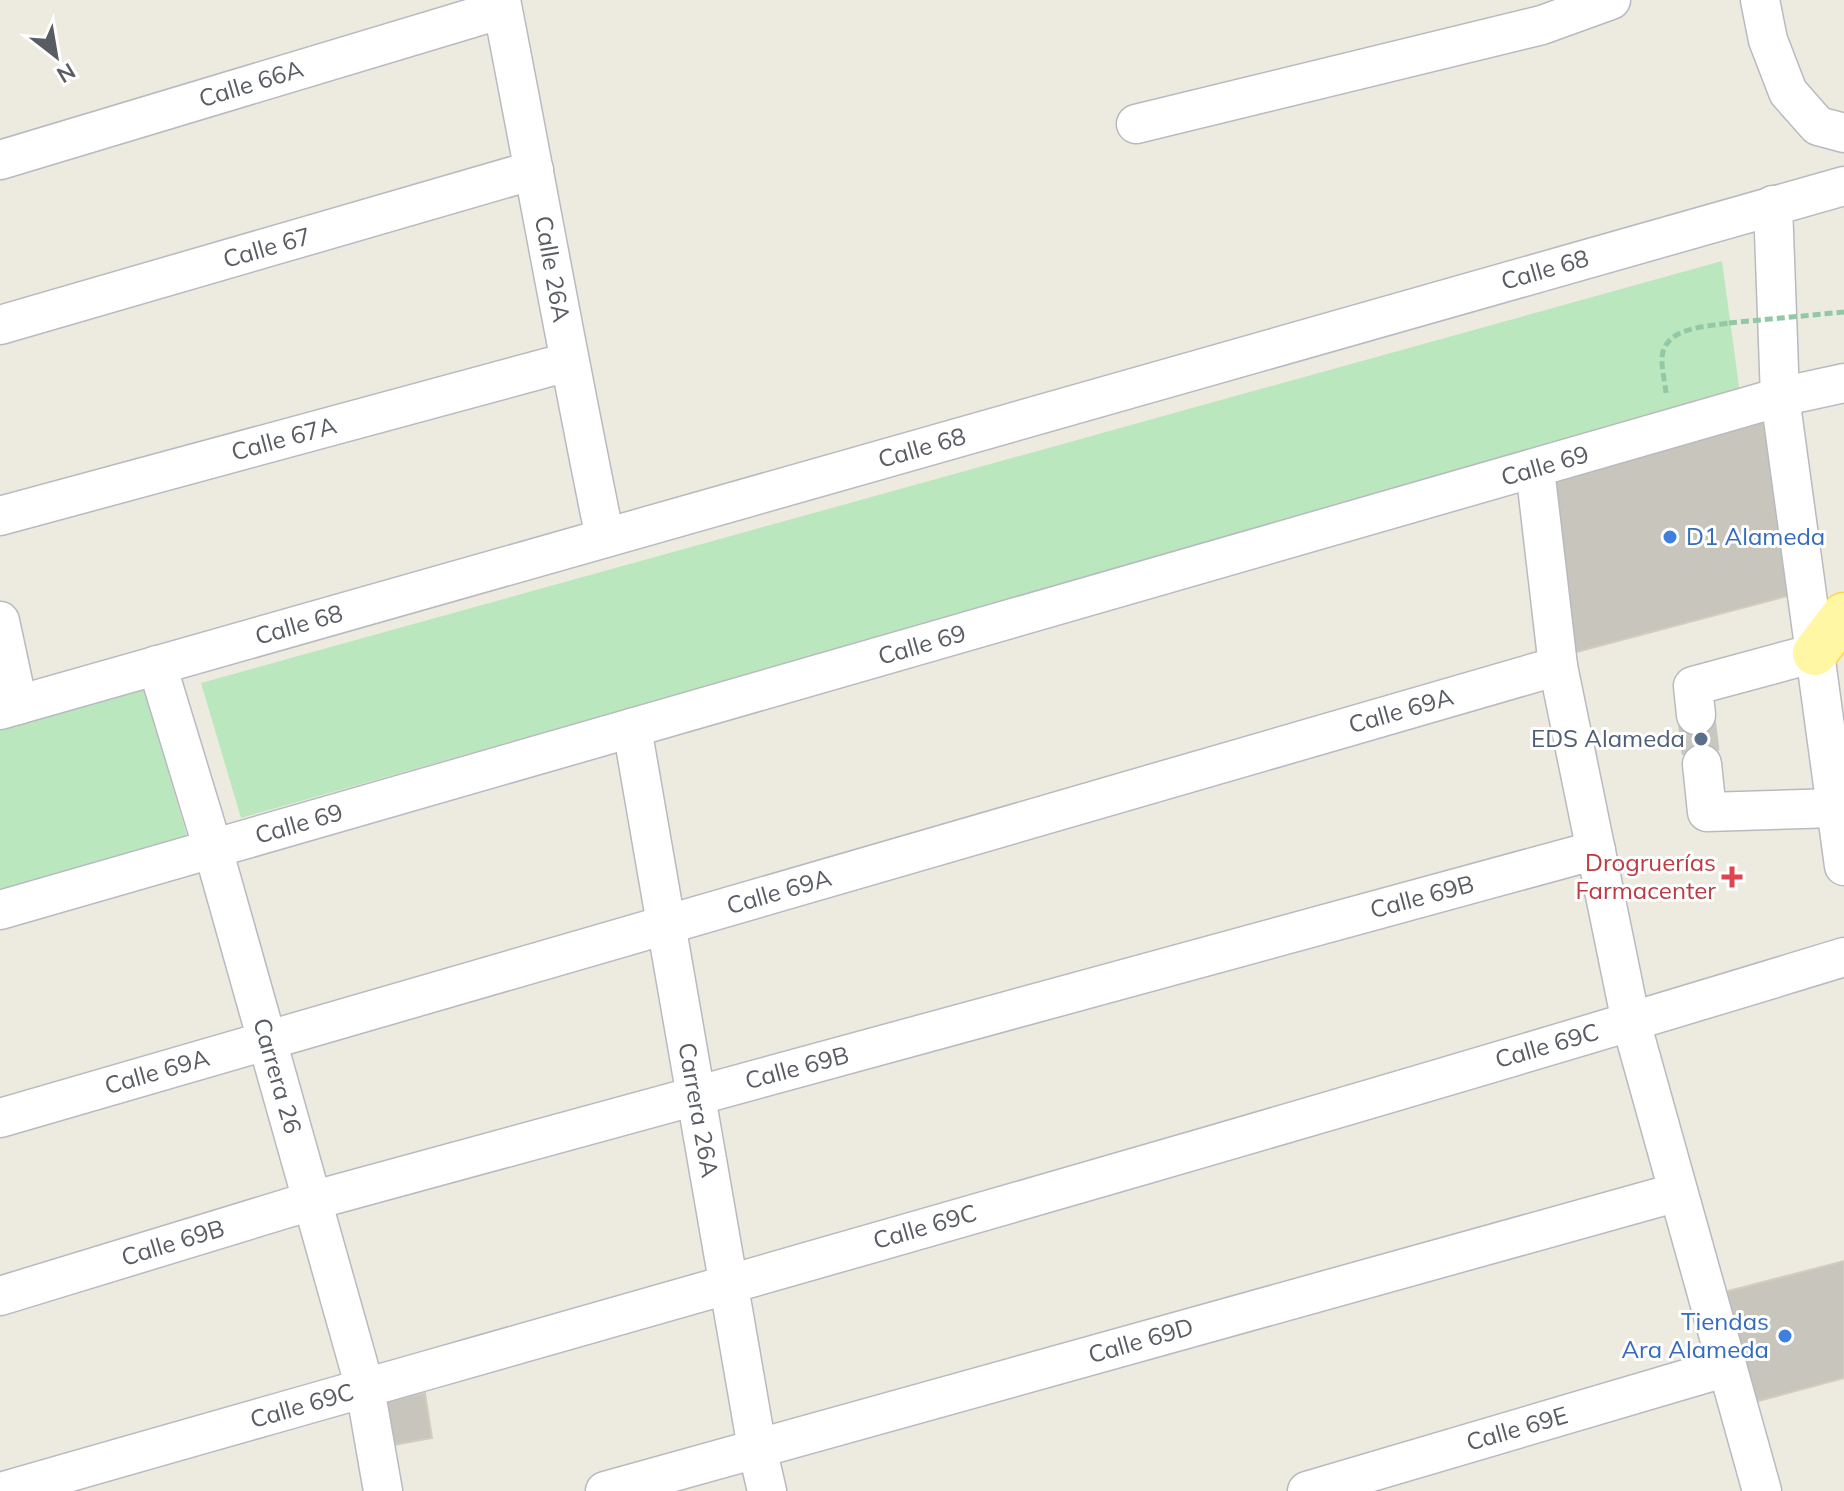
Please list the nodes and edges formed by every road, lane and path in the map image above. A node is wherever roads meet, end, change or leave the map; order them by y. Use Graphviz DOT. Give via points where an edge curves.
graph roads {
  1 [pos="1611,0"];
  2 [pos="1760,0"];
  3 [pos="502,5"];
  4 [pos="1136,124"];
  5 [pos="1844,133"];
  6 [pos="0,160"];
  7 [pos="534,170"];
  8 [pos="1844,186"];
  9 [pos="1773,205"];
  10 [pos="1844,312"];
  11 [pos="0,325"];
  12 [pos="568,362"];
  13 [pos="1844,383"];
  14 [pos="1780,397"];
  15 [pos="1670,430"];
  16 [pos="1535,469"];
  17 [pos="0,516"];
  18 [pos="605,538"];
  19 [pos="1844,615"];
  20 [pos="0,621"];
  21 [pos="1815,653"];
  22 [pos="157,665"];
  23 [pos="1558,666"];
  24 [pos="9,707"];
  25 [pos="1696,715"];
  26 [pos="632,728"];
  27 [pos="1702,764"];
  28 [pos="1836,808"];
  29 [pos="213,849"];
  30 [pos="1596,850"];
  31 [pos="1844,866"];
  32 [pos="0,910"];
  33 [pos="666,925"];
  34 [pos="1844,957"];
  35 [pos="1631,1022"];
  36 [pos="267,1041"];
  37 [pos="696,1096"];
  38 [pos="0,1118"];
  39 [pos="1678,1192"];
  40 [pos="311,1201"];
  41 [pos="729,1284"];
  42 [pos="0,1296"];
  43 [pos="1727,1367"];
  44 [pos="365,1388"];
  45 [pos="757,1448"];
  46 [pos="4,1491"];
  47 [pos="383,1491"];
  48 [pos="605,1491"];
  49 [pos="767,1491"];
  50 [pos="1307,1491"];
  51 [pos="1762,1491"];
  1 -- 4 [label="street" via="1542,25"];
  2 -- 5 [label="street" via="1788,92 1818,126"];
  3 -- 6 [label="street, Calle 66A"];
  3 -- 7 [label="street, Calle 26A"];
  7 -- 11 [label="street, Calle 67"];
  7 -- 12 [label="street, Calle 26A"];
  8 -- 9 [label="street, Calle 68"];
  9 -- 14 [label="street"];
  9 -- 18 [label="street, Calle 68"];
  10 -- 15 [label="path, bridge" via="1682,331 1661,357"];
  12 -- 17 [label="street, Calle 67A"];
  12 -- 18 [label="street, Calle 26A"];
  13 -- 14 [label="street, Calle 69"];
  14 -- 15 [label="street, Calle 69"];
  14 -- 21 [label="street"];
  15 -- 16 [label="street, Calle 69"];
  16 -- 23 [label="street"];
  16 -- 26 [label="street, Calle 69"];
  18 -- 22 [label="street, Calle 68"];
  19 -- 21 [label="main road"];
  20 -- 24 [label="street"];
  21 -- 25 [label="street" via="1693,686"];
  21 -- 28 [label="street"];
  22 -- 24 [label="street, Calle 68"];
  22 -- 29 [label="street, Carrera 26"];
  23 -- 30 [label="street"];
  23 -- 33 [label="street, Calle 69A"];
  26 -- 29 [label="street, Calle 69"];
  26 -- 33 [label="street, Carrera 26A"];
  27 -- 28 [label="street" via="1707,812"];
  28 -- 31 [label="street"];
  29 -- 32 [label="street, Calle 69"];
  29 -- 36 [label="street, Carrera 26"];
  30 -- 35 [label="street"];
  30 -- 37 [label="street, Calle 69B"];
  33 -- 36 [label="street, Calle 69A"];
  33 -- 37 [label="street, Carrera 26A"];
  34 -- 35 [label="street, Calle 69C"];
  35 -- 39 [label="street"];
  35 -- 41 [label="street, Calle 69C"];
  36 -- 38 [label="street, Calle 69A"];
  36 -- 40 [label="street, Carrera 26"];
  37 -- 40 [label="street, Calle 69B"];
  37 -- 41 [label="street, Carrera 26A"];
  39 -- 43 [label="street"];
  39 -- 45 [label="street, Calle 69D"];
  40 -- 42 [label="street, Calle 69B"];
  40 -- 44 [label="street, Carrera 26"];
  41 -- 44 [label="street, Calle 69C"];
  41 -- 45 [label="street, Carrera 26A"];
  43 -- 50 [label="street, Calle 69E"];
  43 -- 51 [label="street"];
  44 -- 46 [label="street, Calle 69C"];
  44 -- 47 [label="street, Carrera 26"];
  45 -- 48 [label="street, Calle 69D"];
  45 -- 49 [label="street, Carrera 26A"];
}
